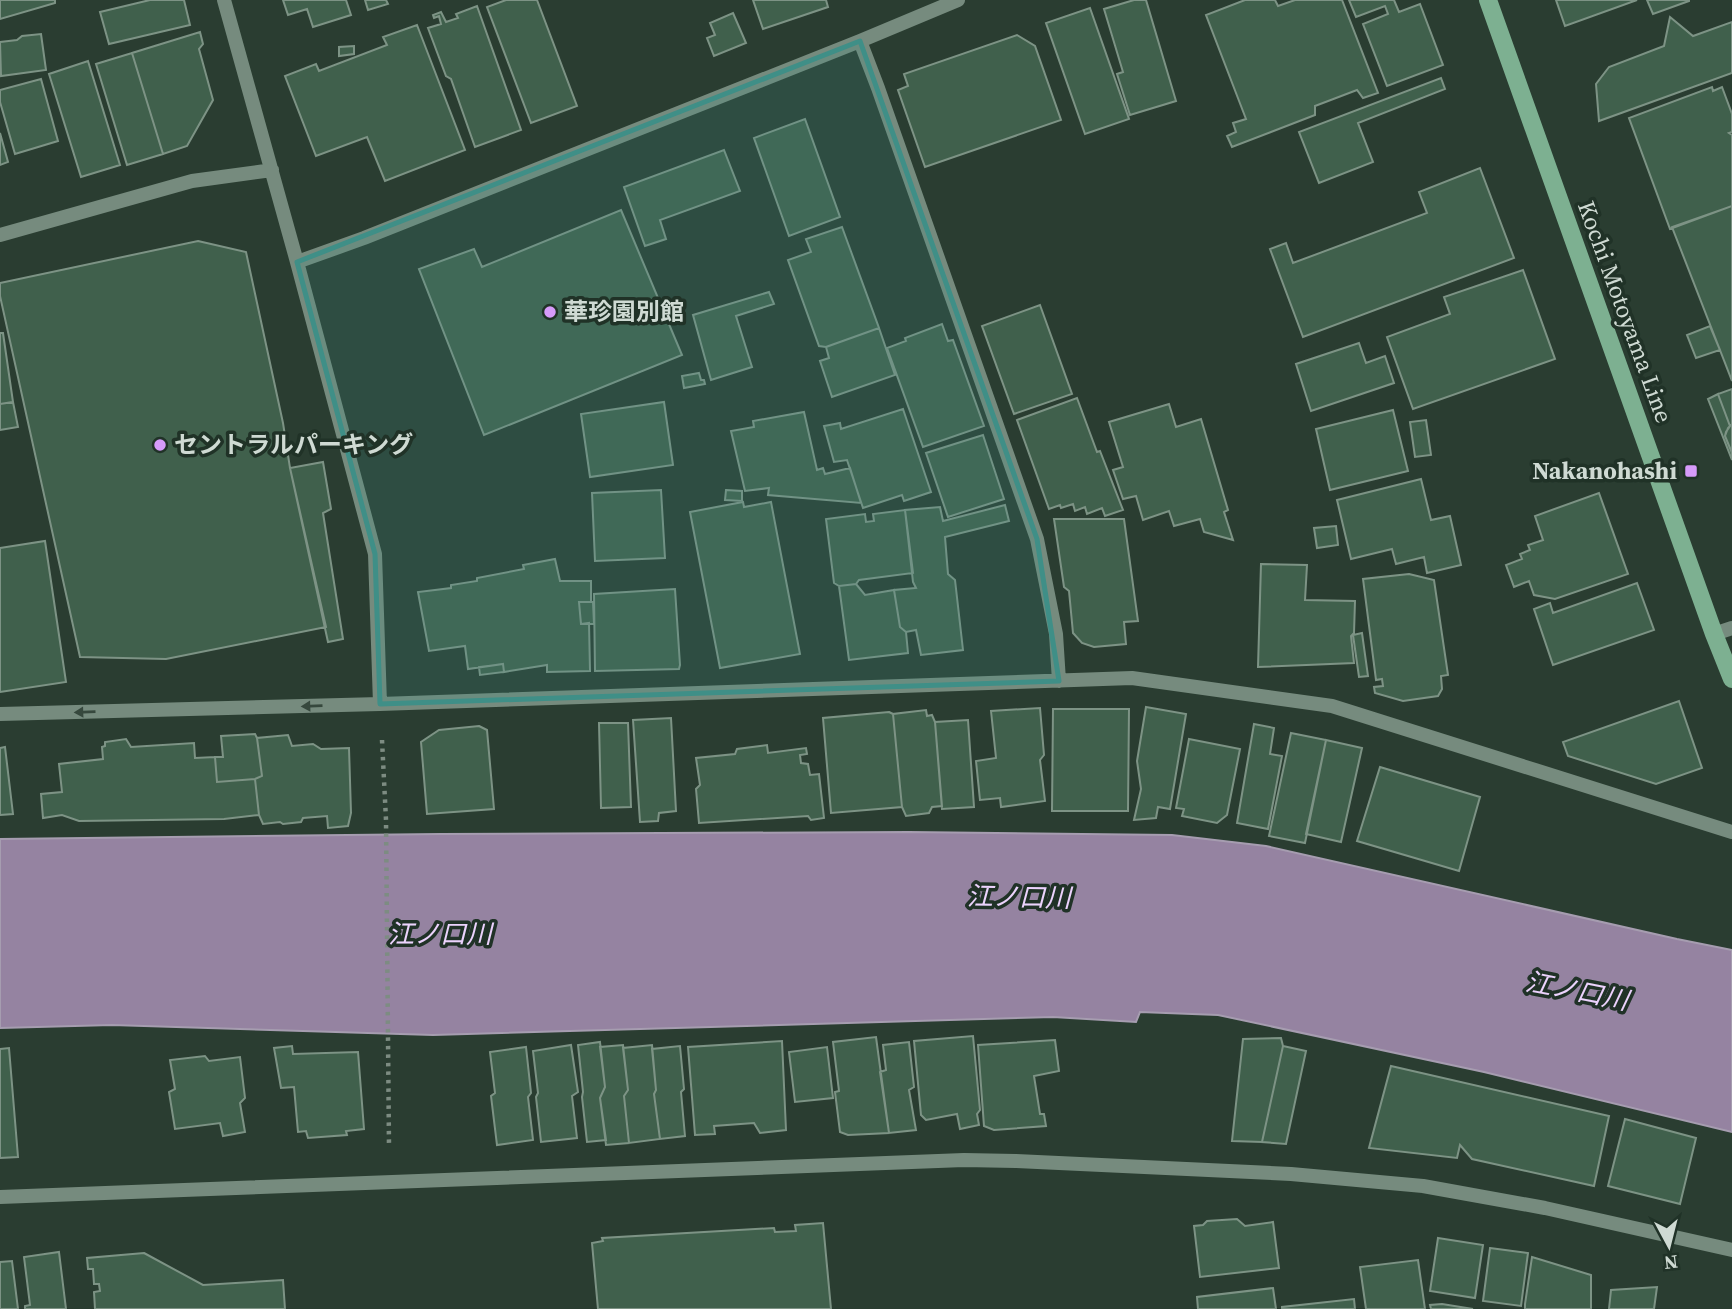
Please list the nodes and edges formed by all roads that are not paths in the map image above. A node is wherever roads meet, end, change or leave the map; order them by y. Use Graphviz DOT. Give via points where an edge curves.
graph roads {
  1 [pos="224,0"];
  2 [pos="958,0"];
  3 [pos="1488,0"];
  4 [pos="860,41"];
  5 [pos="272,170"];
  6 [pos="0,235"];
  7 [pos="297,262"];
  8 [pos="1732,628"];
  9 [pos="1714,634"];
  10 [pos="1732,679"];
  11 [pos="1059,681"];
  12 [pos="380,704"];
  13 [pos="0,714"];
  14 [pos="1732,832"];
  15 [pos="0,1197"];
  16 [pos="1732,1250"];
  1 -- 5 [label="street"];
  2 -- 4 [label="street"];
  3 -- 9 [label="main road, Kochi Motoyama Line"];
  4 -- 7 [label="street"];
  4 -- 11 [label="street" via="1037,539 1056,634"];
  5 -- 6 [label="street" via="192,181"];
  5 -- 7 [label="street"];
  7 -- 12 [label="street" via="375,554"];
  8 -- 9 [label="street"];
  9 -- 10 [label="main road, Kochi Motoyama Line"];
  11 -- 12 [label="street"];
  11 -- 14 [label="street" via="1132,678 1332,706"];
  12 -- 13 [label="street, one-way"];
  15 -- 16 [label="street" via="1016,1161 1291,1174 1423,1186"];
}
